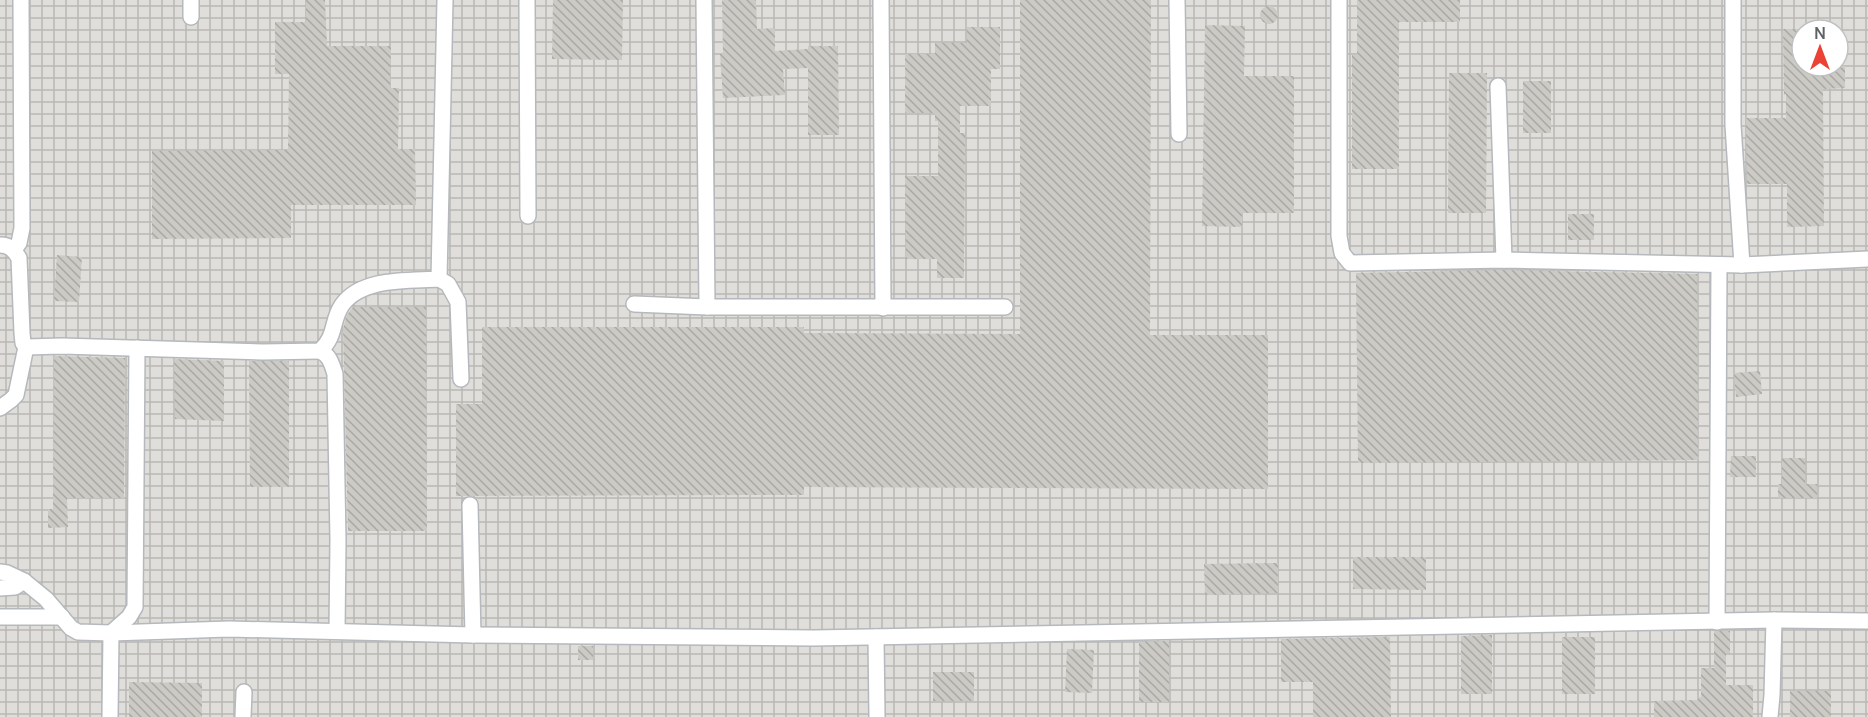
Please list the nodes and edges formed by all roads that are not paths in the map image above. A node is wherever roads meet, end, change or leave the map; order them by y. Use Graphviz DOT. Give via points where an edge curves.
graph roads {
  1 [pos="21,0"];
  2 [pos="191,0"];
  3 [pos="445,0"];
  4 [pos="527,0"];
  5 [pos="704,0"];
  6 [pos="881,0"];
  7 [pos="1177,0"];
  8 [pos="1339,0"];
  9 [pos="1733,0"];
  10 [pos="191,17"];
  11 [pos="1498,86"];
  12 [pos="1179,134"];
  13 [pos="528,216"];
  14 [pos="7,248"];
  15 [pos="1868,259"];
  16 [pos="1504,260"];
  17 [pos="1719,265"];
  18 [pos="1742,265"];
  19 [pos="439,279"];
  20 [pos="634,304"];
  21 [pos="707,306"];
  22 [pos="882,308"];
  23 [pos="1005,308"];
  24 [pos="27,347"];
  25 [pos="138,348"];
  26 [pos="320,351"];
  27 [pos="460,379"];
  28 [pos="0,408"];
  29 [pos="470,505"];
  30 [pos="0,572"];
  31 [pos="24,581"];
  32 [pos="0,588"];
  33 [pos="0,617"];
  34 [pos="62,617"];
  35 [pos="1774,620"];
  36 [pos="1868,621"];
  37 [pos="1717,622"];
  38 [pos="337,632"];
  39 [pos="111,633"];
  40 [pos="473,635"];
  41 [pos="876,637"];
  42 [pos="244,692"];
  43 [pos="110,717"];
  44 [pos="243,717"];
  45 [pos="877,717"];
  46 [pos="1770,717"];
  1 -- 14 [label="lane" via="22,228 19,243"];
  2 -- 10 [label="lane"];
  3 -- 19 [label="lane"];
  4 -- 13 [label="lane"];
  5 -- 21 [label="lane"];
  6 -- 22 [label="lane"];
  7 -- 12 [label="lane"];
  8 -- 16 [label="lane" via="1342,253 1350,263"];
  9 -- 18 [label="lane" via="1733,124"];
  11 -- 16 [label="lane"];
  14 -- 24 [label="lane" via="19,258 22,333"];
  15 -- 18 [label="lane"];
  16 -- 17 [label="lane"];
  17 -- 18 [label="lane"];
  17 -- 37 [label="lane"];
  19 -- 26 [label="lane" via="374,285 356,293 342,305 332,336"];
  19 -- 27 [label="lane" via="448,284 458,302"];
  20 -- 21 [label="lane"];
  21 -- 22 [label="lane"];
  22 -- 23 [label="lane"];
  24 -- 25 [label="lane"];
  24 -- 28 [label="lane" via="16,395"];
  25 -- 26 [label="lane"];
  25 -- 39 [label="lane" via="135,608"];
  26 -- 38 [label="lane" via="326,353 335,375"];
  29 -- 40 [label="lane"];
  30 -- 31 [label="lane"];
  31 -- 32 [label="lane" via="15,587"];
  31 -- 34 [label="lane"];
  33 -- 34 [label="lane"];
  34 -- 39 [label="lane" via="78,632"];
  35 -- 36 [label="lane"];
  35 -- 37 [label="lane"];
  35 -- 46 [label="lane"];
  37 -- 41 [label="lane"];
  38 -- 39 [label="lane" via="229,629"];
  38 -- 40 [label="lane"];
  39 -- 43 [label="lane"];
  40 -- 41 [label="lane"];
  41 -- 45 [label="lane"];
  42 -- 44 [label="lane"];
}
